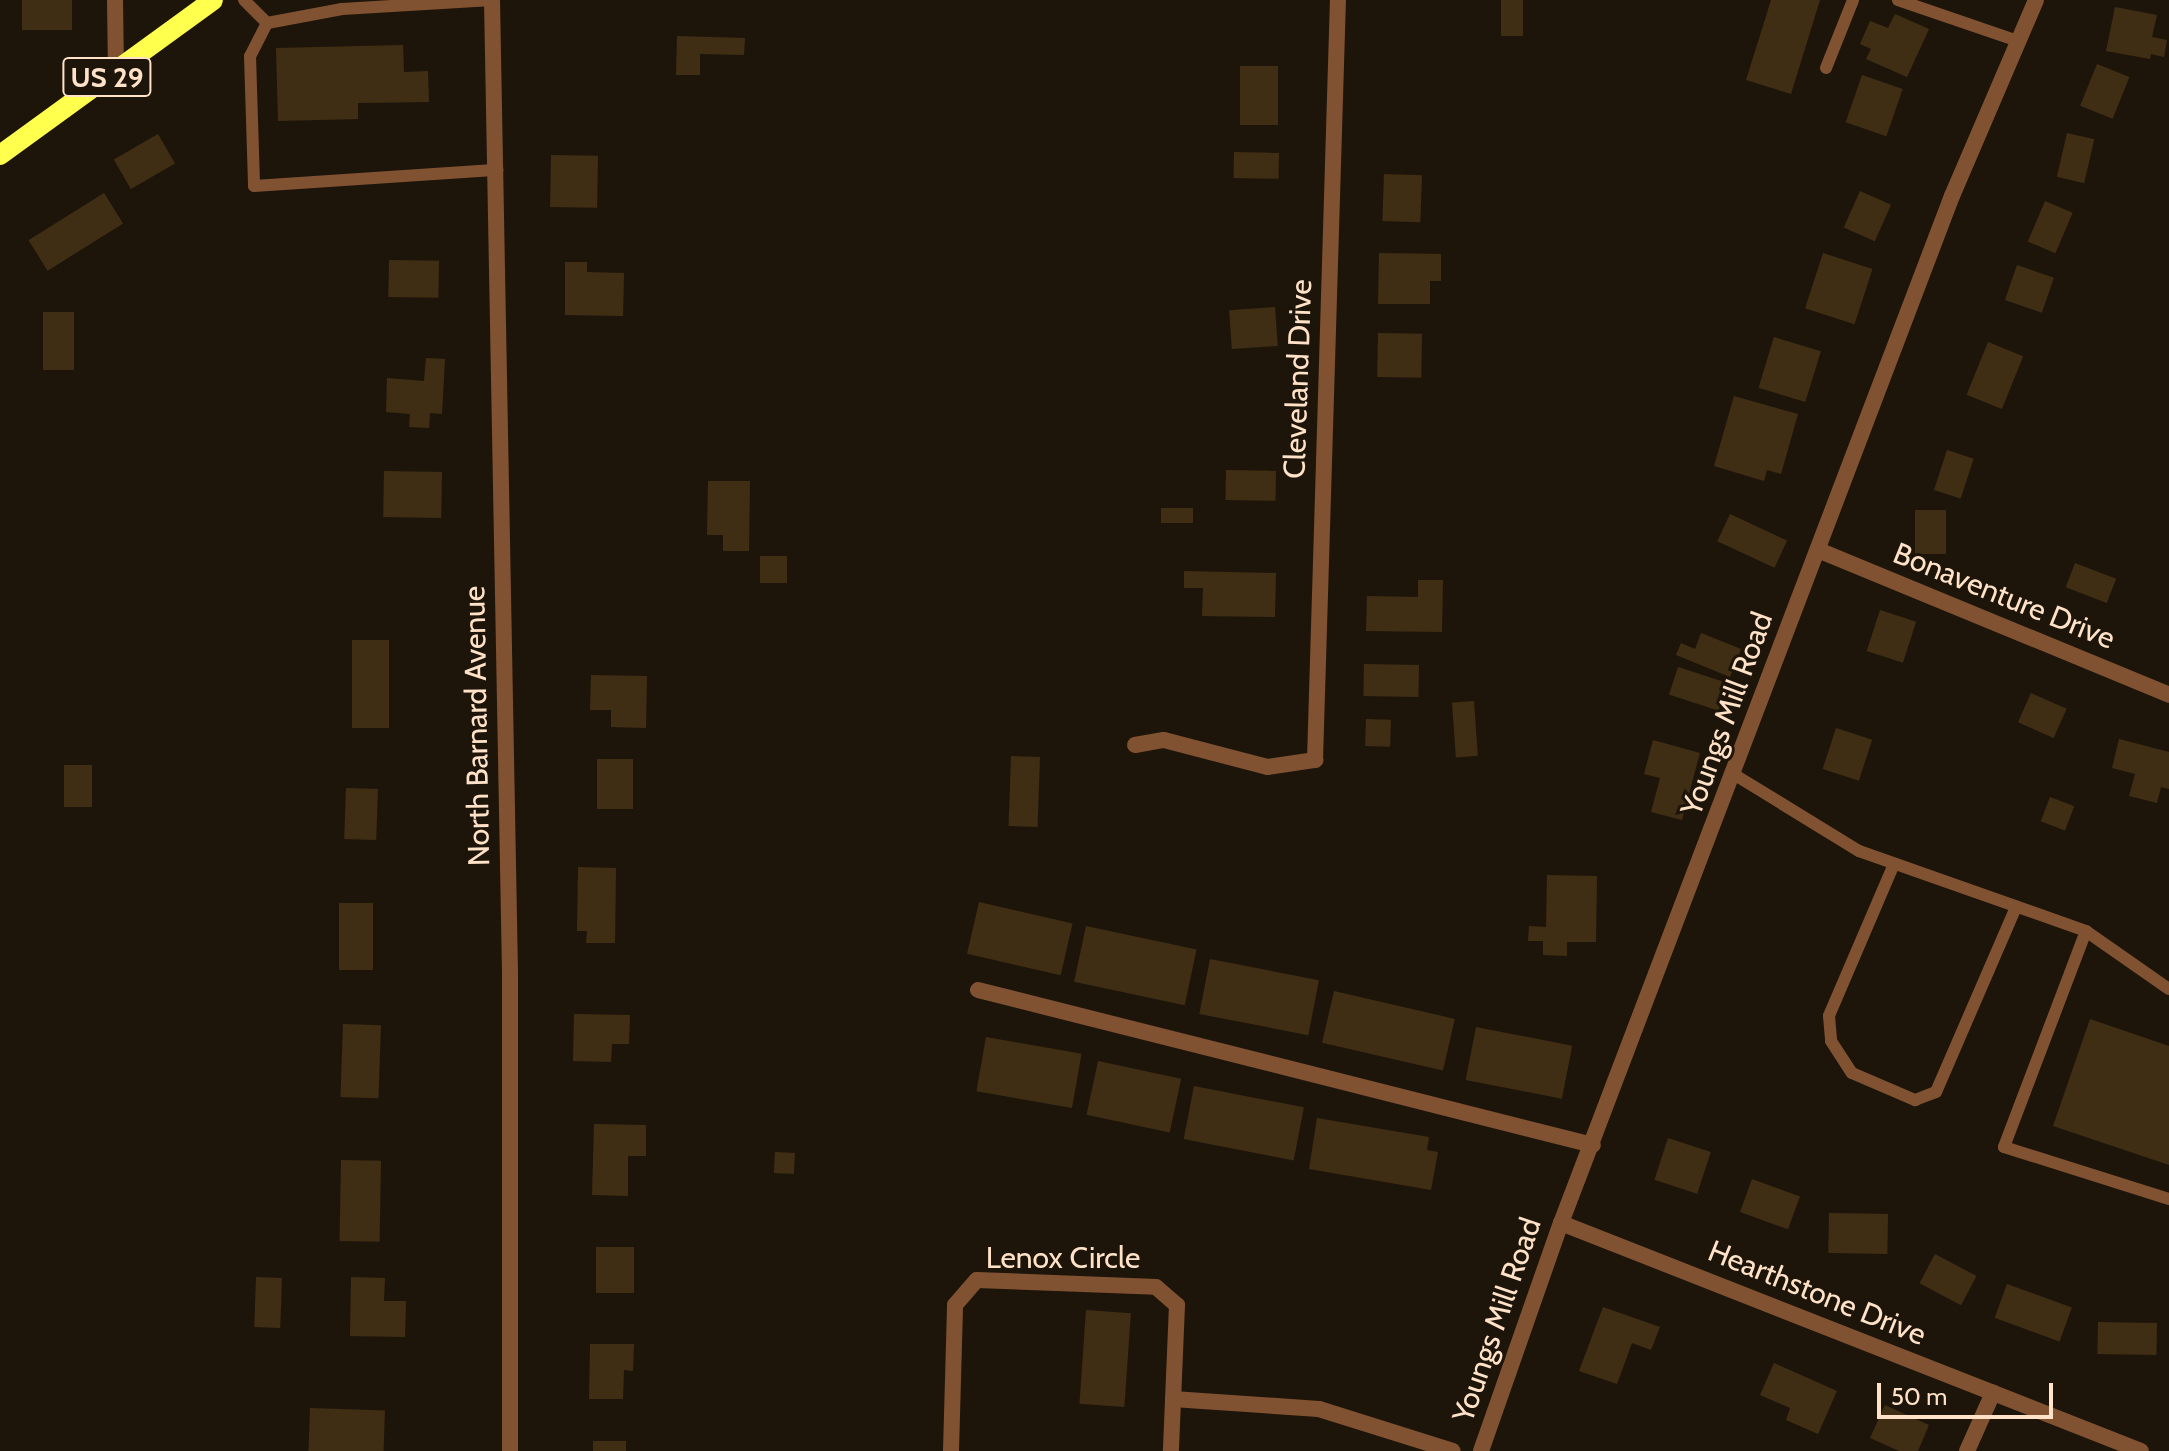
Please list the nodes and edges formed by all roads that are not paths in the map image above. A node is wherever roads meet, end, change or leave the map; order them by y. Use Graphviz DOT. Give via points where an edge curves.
graph roads {
  1 [pos="115,0"];
  2 [pos="213,0"];
  3 [pos="244,0"];
  4 [pos="492,0"];
  5 [pos="1338,0"];
  6 [pos="1853,0"];
  7 [pos="1898,0"];
  8 [pos="2036,0"];
  9 [pos="267,23"];
  10 [pos="2018,41"];
  11 [pos="1826,68"];
  12 [pos="116,71"];
  13 [pos="0,155"];
  14 [pos="497,170"];
  15 [pos="1818,550"];
  16 [pos="2169,695"];
  17 [pos="1135,745"];
  18 [pos="1735,775"];
  19 [pos="1894,864"];
  20 [pos="2016,907"];
  21 [pos="2086,931"];
  22 [pos="2169,989"];
  23 [pos="978,990"];
  24 [pos="1593,1145"];
  25 [pos="2169,1199"];
  26 [pos="1561,1223"];
  27 [pos="1993,1393"];
  28 [pos="1173,1399"];
  29 [pos="510,1451"];
  30 [pos="951,1451"];
  31 [pos="1171,1451"];
  32 [pos="1453,1451"];
  33 [pos="1481,1451"];
  34 [pos="1967,1451"];
  35 [pos="2141,1451"];
  1 -- 12 [label="street"];
  2 -- 12 [label="main road, US 29"];
  3 -- 9 [label="lane"];
  4 -- 9 [label="lane" via="342,9"];
  4 -- 14 [label="street, North Barnard Avenue"];
  5 -- 17 [label="street, Cleveland Drive" via="1315,760 1268,767 1164,740"];
  6 -- 11 [label="lane"];
  7 -- 10 [label="lane"];
  8 -- 10 [label="street, Youngs Mill Road"];
  9 -- 14 [label="lane" via="250,56 254,186"];
  10 -- 15 [label="street, Youngs Mill Road" via="1952,196"];
  12 -- 13 [label="main road, US 29"];
  14 -- 29 [label="street, North Barnard Avenue" via="510,972"];
  15 -- 16 [label="street, Bonaventure Drive"];
  15 -- 18 [label="street, Youngs Mill Road"];
  18 -- 19 [label="lane" via="1859,851"];
  18 -- 24 [label="street, Youngs Mill Road"];
  19 -- 20 [label="lane"];
  19 -- 20 [label="lane" via="1829,1016 1831,1041 1852,1073 1915,1100 1936,1092"];
  20 -- 21 [label="lane"];
  21 -- 22 [label="lane"];
  21 -- 25 [label="lane" via="2004,1147"];
  23 -- 24 [label="street"];
  24 -- 26 [label="street, Youngs Mill Road"];
  26 -- 27 [label="street, Hearthstone Drive"];
  26 -- 33 [label="street, Youngs Mill Road"];
  27 -- 34 [label="street"];
  27 -- 35 [label="street, Hearthstone Drive"];
  28 -- 30 [label="street, Lenox Circle" via="1177,1305 1156,1287 977,1280 955,1305"];
  28 -- 31 [label="street, Lenox Circle"];
  28 -- 32 [label="street" via="1319,1409"];
}
